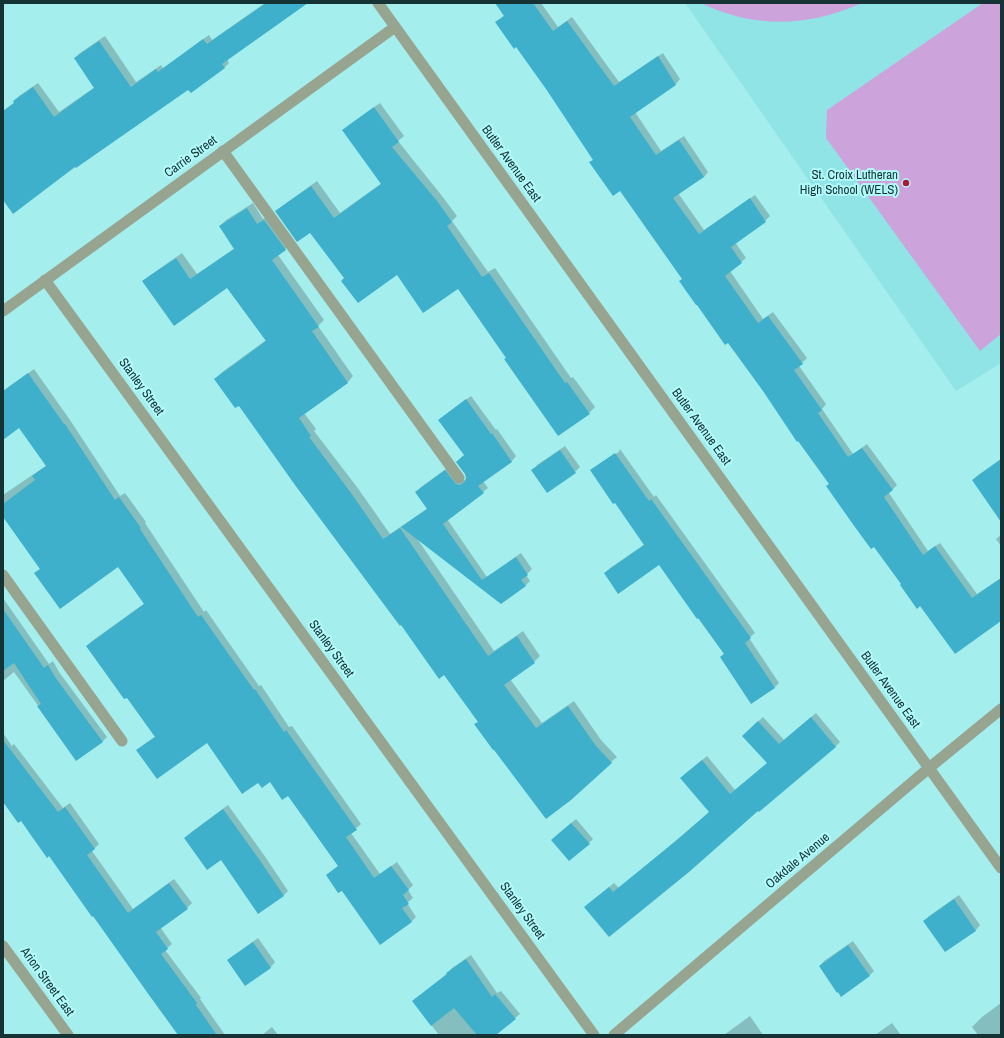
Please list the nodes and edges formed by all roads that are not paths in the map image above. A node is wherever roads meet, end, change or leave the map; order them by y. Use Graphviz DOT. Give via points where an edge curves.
graph roads {
  1 [pos="378,3"];
  2 [pos="395,27"];
  3 [pos="223,151"];
  4 [pos="45,280"];
  5 [pos="3,311"];
  6 [pos="458,478"];
  7 [pos="3,575"];
  8 [pos="1001,709"];
  9 [pos="122,741"];
  10 [pos="929,768"];
  11 [pos="1001,868"];
  12 [pos="3,946"];
  13 [pos="68,1035"];
  14 [pos="594,1035"];
  15 [pos="614,1035"];
  1 -- 2 [label="street, Butler Avenue East"];
  2 -- 3 [label="street, Carrie Street"];
  2 -- 10 [label="street, Butler Avenue East"];
  3 -- 4 [label="street, Carrie Street"];
  3 -- 6 [label="street"];
  4 -- 5 [label="street, Carrie Street"];
  4 -- 14 [label="street, Stanley Street"];
  7 -- 9 [label="street"];
  8 -- 10 [label="street, Oakdale Avenue"];
  10 -- 11 [label="street, Butler Avenue East"];
  10 -- 15 [label="street, Oakdale Avenue"];
  12 -- 13 [label="street, Arion Street East"];
}
